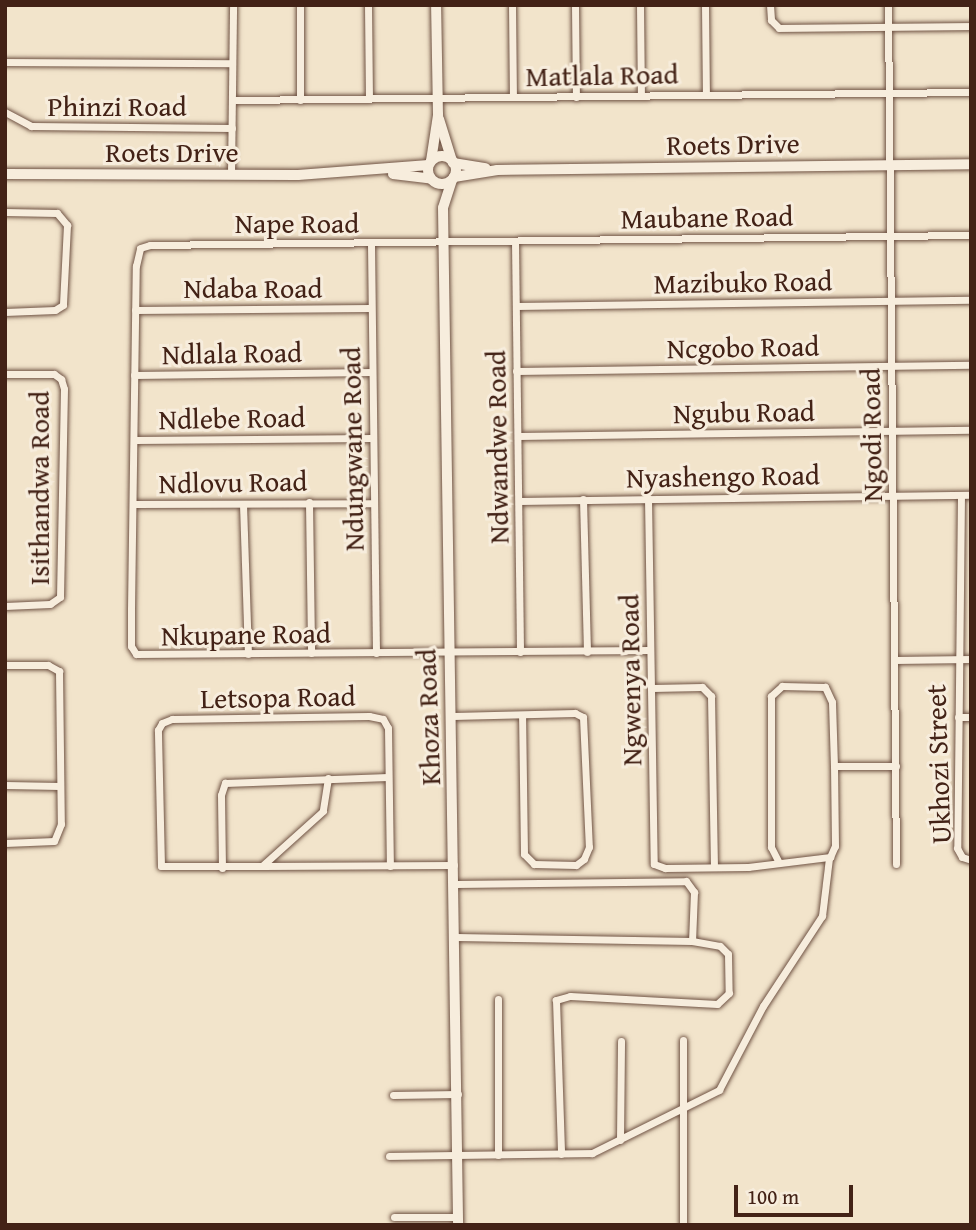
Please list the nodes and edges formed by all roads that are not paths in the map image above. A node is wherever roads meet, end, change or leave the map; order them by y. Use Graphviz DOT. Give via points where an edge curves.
graph roads {
  1 [pos="233,5"];
  2 [pos="300,5"];
  3 [pos="368,5"];
  4 [pos="436,5"];
  5 [pos="512,5"];
  6 [pos="575,5"];
  7 [pos="640,5"];
  8 [pos="705,5"];
  9 [pos="770,5"];
  10 [pos="888,5"];
  11 [pos="971,26"];
  12 [pos="888,27"];
  13 [pos="5,62"];
  14 [pos="232,63"];
  15 [pos="971,92"];
  16 [pos="888,93"];
  17 [pos="706,94"];
  18 [pos="641,96"];
  19 [pos="513,97"];
  20 [pos="576,97"];
  21 [pos="369,99"];
  22 [pos="437,99"];
  23 [pos="234,100"];
  24 [pos="300,100"];
  25 [pos="5,112"];
  26 [pos="438,115"];
  27 [pos="232,128"];
  28 [pos="453,162"];
  29 [pos="430,163"];
  30 [pos="888,164"];
  31 [pos="971,164"];
  32 [pos="497,170"];
  33 [pos="381,172"];
  34 [pos="5,174"];
  35 [pos="231,175"];
  36 [pos="453,178"];
  37 [pos="431,180"];
  38 [pos="443,208"];
  39 [pos="5,212"];
  40 [pos="889,235"];
  41 [pos="971,235"];
  42 [pos="444,242"];
  43 [pos="515,242"];
  44 [pos="371,244"];
  45 [pos="150,245"];
  46 [pos="971,300"];
  47 [pos="890,301"];
  48 [pos="516,306"];
  49 [pos="371,308"];
  50 [pos="135,310"];
  51 [pos="5,312"];
  52 [pos="971,365"];
  53 [pos="891,366"];
  54 [pos="516,371"];
  55 [pos="372,372"];
  56 [pos="5,374"];
  57 [pos="134,375"];
  58 [pos="971,430"];
  59 [pos="892,431"];
  60 [pos="518,436"];
  61 [pos="373,438"];
  62 [pos="135,440"];
  63 [pos="892,495"];
  64 [pos="961,495"];
  65 [pos="971,495"];
  66 [pos="648,498"];
  67 [pos="583,499"];
  68 [pos="519,500"];
  69 [pos="309,502"];
  70 [pos="374,503"];
  71 [pos="134,504"];
  72 [pos="243,504"];
  73 [pos="5,606"];
  74 [pos="650,650"];
  75 [pos="520,652"];
  76 [pos="587,652"];
  77 [pos="248,653"];
  78 [pos="311,653"];
  79 [pos="376,653"];
  80 [pos="450,654"];
  81 [pos="971,659"];
  82 [pos="894,660"];
  83 [pos="956,660"];
  84 [pos="5,665"];
  85 [pos="652,688"];
  86 [pos="522,715"];
  87 [pos="453,716"];
  88 [pos="958,717"];
  89 [pos="971,718"];
  90 [pos="834,766"];
  91 [pos="896,766"];
  92 [pos="388,777"];
  93 [pos="328,778"];
  94 [pos="5,785"];
  95 [pos="60,786"];
  96 [pos="5,843"];
  97 [pos="829,858"];
  98 [pos="971,860"];
  99 [pos="778,861"];
  100 [pos="896,864"];
  101 [pos="454,865"];
  102 [pos="262,866"];
  103 [pos="390,866"];
  104 [pos="714,867"];
  105 [pos="222,868"];
  106 [pos="456,884"];
  107 [pos="456,937"];
  108 [pos="692,941"];
  109 [pos="498,999"];
  110 [pos="621,1041"];
  111 [pos="683,1041"];
  112 [pos="458,1094"];
  113 [pos="393,1095"];
  114 [pos="682,1110"];
  115 [pos="620,1140"];
  116 [pos="561,1154"];
  117 [pos="458,1155"];
  118 [pos="498,1155"];
  119 [pos="389,1156"];
  120 [pos="394,1217"];
  121 [pos="458,1221"];
  122 [pos="683,1225"];
  1 -- 14 [label="street"];
  2 -- 24 [label="street"];
  3 -- 21 [label="street"];
  4 -- 22 [label="street"];
  5 -- 19 [label="street"];
  6 -- 20 [label="street"];
  7 -- 18 [label="street"];
  8 -- 17 [label="street"];
  9 -- 12 [label="street" via="771,20 779,28"];
  10 -- 12 [label="street, Ngodi Road"];
  11 -- 12 [label="street"];
  12 -- 16 [label="street, Ngodi Road"];
  13 -- 14 [label="street"];
  14 -- 23 [label="street"];
  15 -- 16 [label="street, Matlala Road"];
  16 -- 17 [label="street, Matlala Road"];
  16 -- 30 [label="street, Ngodi Road"];
  17 -- 18 [label="street, Matlala Road"];
  18 -- 20 [label="street, Matlala Road"];
  19 -- 20 [label="street, Matlala Road"];
  19 -- 22 [label="street, Matlala Road"];
  21 -- 22 [label="street, Matlala Road"];
  21 -- 24 [label="street, Matlala Road"];
  22 -- 26 [label="street"];
  23 -- 24 [label="street, Matlala Road"];
  23 -- 27 [label="street"];
  25 -- 27 [label="street, Phinzi Road" via="31,127"];
  26 -- 28 [label="street"];
  26 -- 29 [label="street"];
  27 -- 35 [label="street"];
  28 -- 29 [label="street" via="444,156"];
  28 -- 32 [label="street, Roets Drive"];
  28 -- 36 [label="street"];
  29 -- 33 [label="street, Roets Drive"];
  29 -- 37 [label="street"];
  30 -- 31 [label="street, Roets Drive"];
  30 -- 32 [label="street, Roets Drive"];
  30 -- 40 [label="street, Ngodi Road"];
  32 -- 36 [label="street, Roets Drive"];
  33 -- 35 [label="street, Roets Drive"];
  33 -- 37 [label="street, Roets Drive"];
  34 -- 35 [label="street, Roets Drive"];
  36 -- 37 [label="street" via="440,184"];
  36 -- 38 [label="street, Khoza Road"];
  37 -- 38 [label="street, Khoza Road"];
  38 -- 42 [label="street, Khoza Road"];
  39 -- 51 [label="street" via="57,213 67,225 63,305 55,310"];
  40 -- 41 [label="street, Maubane Road"];
  40 -- 43 [label="street, Maubane Road"];
  40 -- 47 [label="street, Ngodi Road"];
  42 -- 43 [label="street, Maubane Road"];
  42 -- 44 [label="street, Nape Road"];
  42 -- 80 [label="street, Khoza Road"];
  43 -- 48 [label="street, Ndwandwe Road"];
  44 -- 45 [label="street, Nape Road"];
  44 -- 49 [label="street, Ndungwane Road"];
  45 -- 50 [label="street, Nkupane Road" via="140,248 136,257"];
  46 -- 47 [label="street, Mazibuko Road"];
  47 -- 48 [label="street, Mazibuko Road"];
  47 -- 53 [label="street, Ngodi Road"];
  48 -- 54 [label="street, Ndwandwe Road"];
  49 -- 50 [label="street, Ndaba Road"];
  49 -- 55 [label="street, Ndungwane Road"];
  50 -- 57 [label="street, Nkupane Road"];
  52 -- 53 [label="street, Ncgobo Road"];
  53 -- 54 [label="street, Ncgobo Road"];
  53 -- 59 [label="street, Ngodi Road"];
  54 -- 60 [label="street, Ndwandwe Road"];
  55 -- 57 [label="street, Ndlala Road"];
  55 -- 61 [label="street, Ndungwane Road"];
  56 -- 73 [label="street, Isithandwa Road" via="54,374 64,389 60,597 50,604"];
  57 -- 62 [label="street, Nkupane Road"];
  58 -- 59 [label="street, Ngubu Road"];
  59 -- 60 [label="street, Ngubu Road"];
  59 -- 63 [label="street, Ngodi Road"];
  60 -- 68 [label="street, Ndwandwe Road"];
  61 -- 62 [label="street, Ndlebe Road"];
  61 -- 70 [label="street, Ndungwane Road"];
  62 -- 71 [label="street, Nkupane Road"];
  63 -- 64 [label="street, Nyashengo Road"];
  63 -- 66 [label="street, Nyashengo Road"];
  63 -- 82 [label="street, Ngodi Road"];
  64 -- 65 [label="street, Nyashengo Road"];
  64 -- 83 [label="street, Ukhozi Street" via="961,612"];
  66 -- 67 [label="street, Nyashengo Road"];
  66 -- 74 [label="street, Ngwenya Road"];
  67 -- 68 [label="street, Nyashengo Road"];
  67 -- 76 [label="street"];
  68 -- 75 [label="street, Ndwandwe Road"];
  69 -- 70 [label="street, Ndlovu Road"];
  69 -- 72 [label="street, Ndlovu Road"];
  69 -- 78 [label="street"];
  70 -- 79 [label="street, Ndungwane Road"];
  71 -- 72 [label="street, Ndlovu Road"];
  71 -- 77 [label="street, Nkupane Road" via="133,651 143,656"];
  72 -- 77 [label="street"];
  74 -- 76 [label="street, Nkupane Road"];
  74 -- 85 [label="street, Ngwenya Road"];
  75 -- 76 [label="street, Nkupane Road"];
  75 -- 80 [label="street, Nkupane Road"];
  77 -- 78 [label="street, Nkupane Road"];
  78 -- 79 [label="street, Nkupane Road"];
  79 -- 80 [label="street, Nkupane Road"];
  80 -- 87 [label="street, Khoza Road"];
  81 -- 83 [label="street"];
  82 -- 83 [label="street"];
  82 -- 91 [label="street, Ngodi Road"];
  83 -- 88 [label="street, Ukhozi Street"];
  84 -- 95 [label="street" via="48,665 59,671"];
  85 -- 104 [label="street" via="702,687 710,696"];
  85 -- 104 [label="street, Ngwenya Road" via="653,861 664,868"];
  86 -- 86 [label="street" via="575,713 583,717 589,833 587,855 576,865 534,864 524,854"];
  86 -- 87 [label="street"];
  87 -- 101 [label="street, Khoza Road"];
  88 -- 89 [label="street"];
  88 -- 98 [label="street, Ukhozi Street" via="957,848 962,857"];
  90 -- 91 [label="street"];
  90 -- 97 [label="street" via="835,846"];
  90 -- 99 [label="street" via="828,690 778,686 770,698 772,848"];
  91 -- 100 [label="street, Ngodi Road"];
  92 -- 93 [label="street"];
  92 -- 103 [label="street, Letsopa Road"];
  92 -- 105 [label="street, Letsopa Road" via="388,728 380,717 165,721 158,730 159,859 165,868"];
  93 -- 102 [label="street" via="323,811"];
  93 -- 105 [label="street" via="225,783"];
  94 -- 95 [label="street"];
  95 -- 96 [label="street" via="57,839"];
  97 -- 99 [label="street"];
  97 -- 114 [label="street" via="822,916 764,1006 725,1084"];
  99 -- 104 [label="street"];
  101 -- 103 [label="street"];
  101 -- 106 [label="street, Khoza Road"];
  102 -- 103 [label="street"];
  102 -- 105 [label="street"];
  106 -- 107 [label="street, Khoza Road"];
  106 -- 108 [label="street" via="685,881 694,892"];
  107 -- 108 [label="street"];
  107 -- 112 [label="street, Khoza Road"];
  108 -- 116 [label="street" via="725,949 730,961 725,1001 560,997 556,1002"];
  109 -- 118 [label="street"];
  110 -- 115 [label="street"];
  111 -- 114 [label="street"];
  112 -- 113 [label="street"];
  112 -- 117 [label="street, Khoza Road"];
  114 -- 115 [label="street"];
  114 -- 122 [label="street"];
  115 -- 116 [label="street" via="592,1153"];
  116 -- 118 [label="street"];
  117 -- 118 [label="street"];
  117 -- 119 [label="street"];
  117 -- 121 [label="street, Khoza Road"];
  120 -- 121 [label="street"];
}
